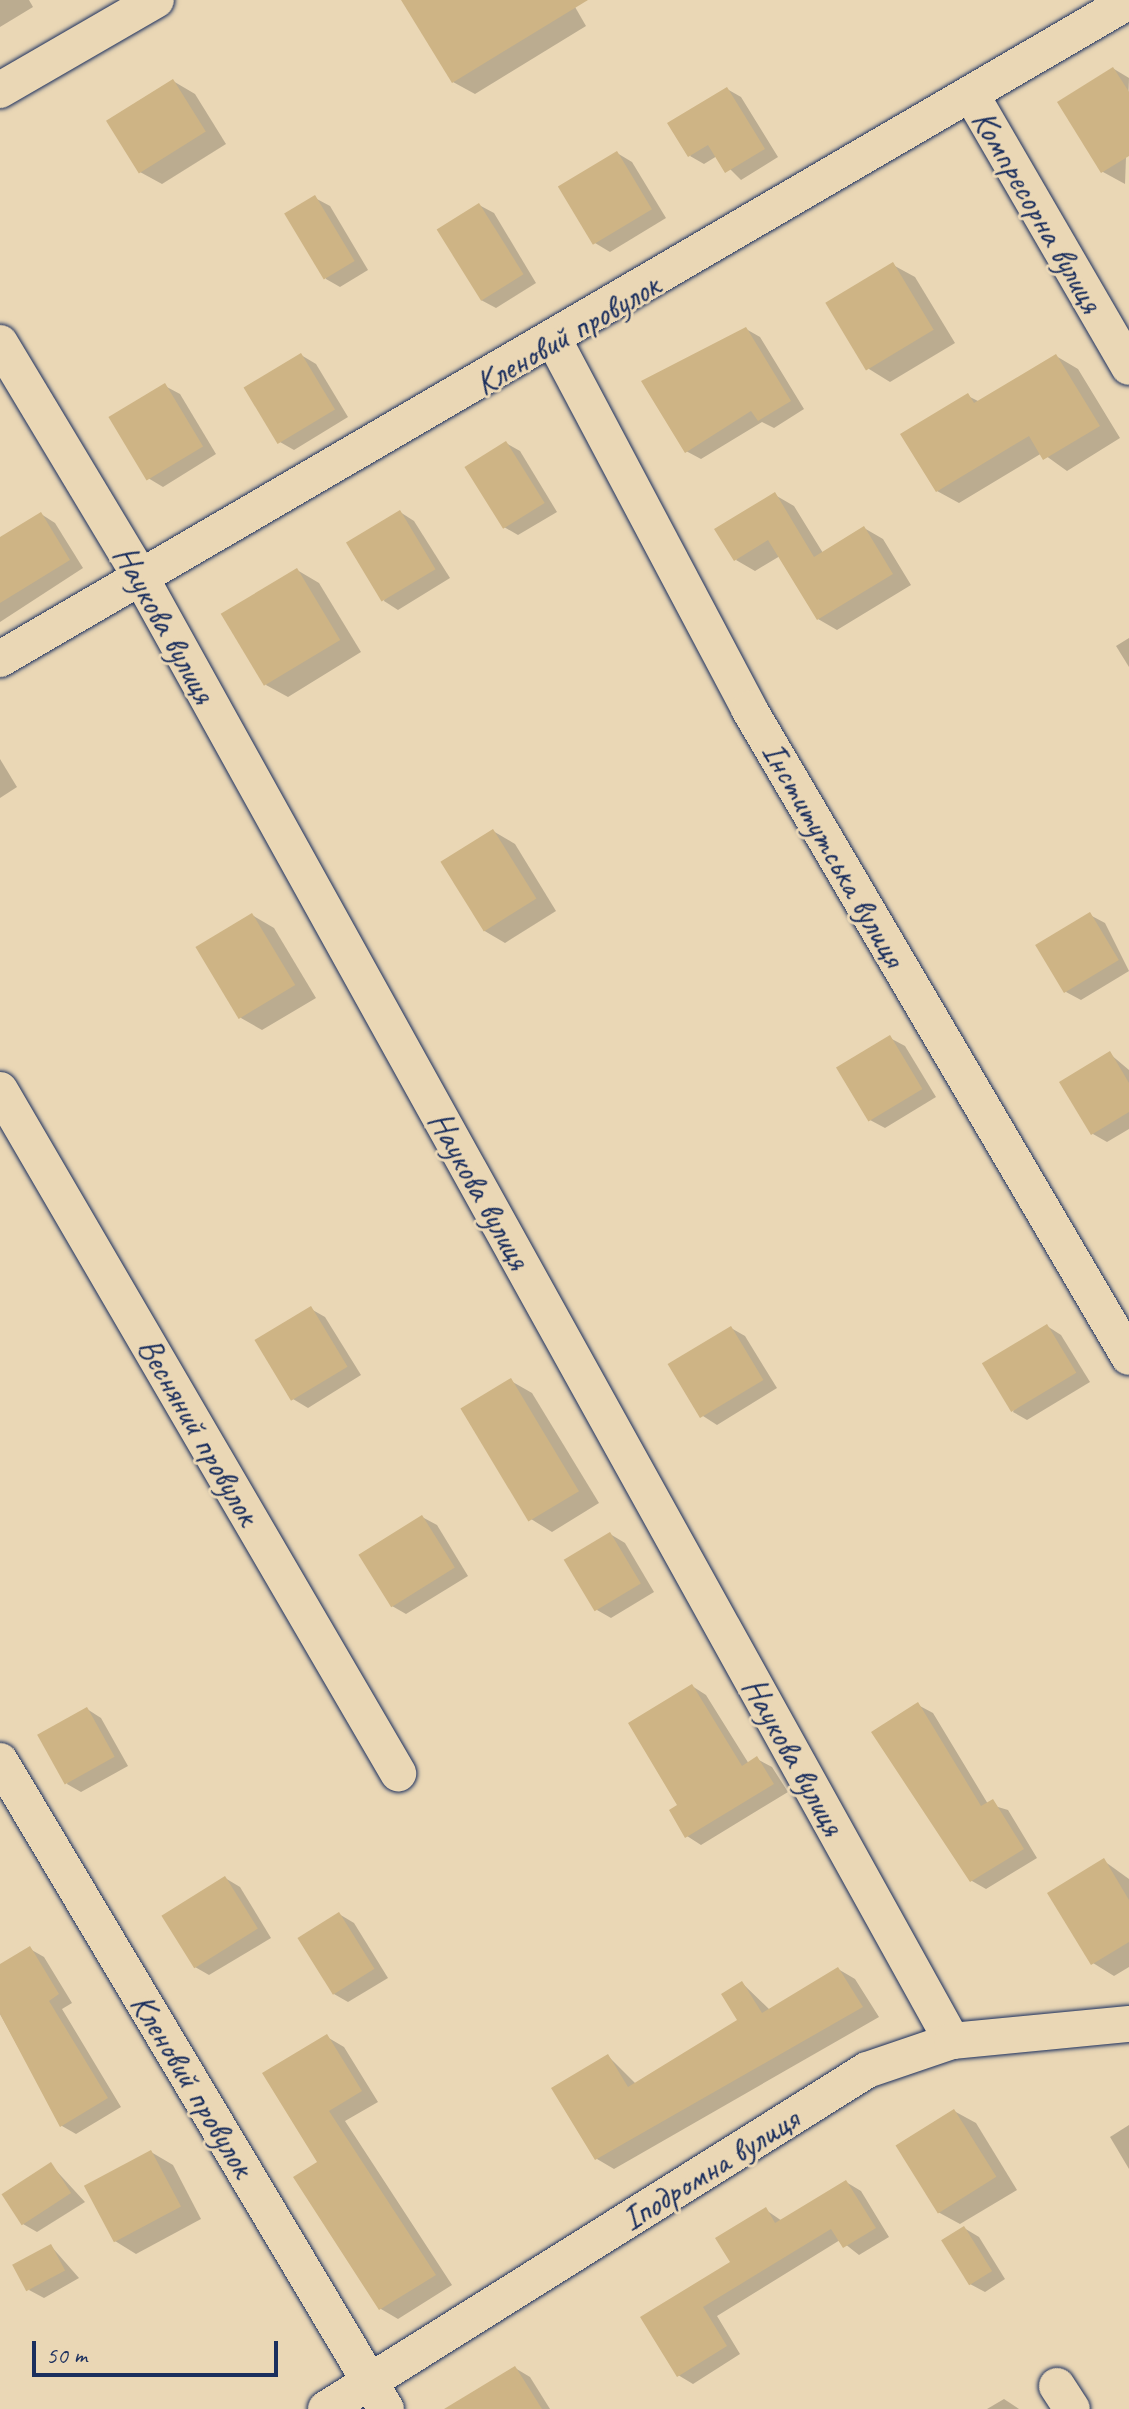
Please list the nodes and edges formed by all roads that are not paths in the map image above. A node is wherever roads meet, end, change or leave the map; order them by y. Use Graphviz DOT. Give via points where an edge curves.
graph roads {
  1 [pos="156,0"];
  2 [pos="1129,1"];
  3 [pos="0,90"];
  4 [pos="972,96"];
  5 [pos="555,342"];
  6 [pos="0,343"];
  7 [pos="1129,367"];
  8 [pos="141,578"];
  9 [pos="0,659"];
  10 [pos="0,1090"];
  11 [pos="1129,1357"];
  12 [pos="0,1761"];
  13 [pos="398,1773"];
  14 [pos="1129,2024"];
  15 [pos="952,2041"];
  16 [pos="378,2396"];
  17 [pos="326,2409"];
  1 -- 3 [label="street"];
  2 -- 4 [label="street, Кленовий провулок"];
  4 -- 5 [label="street, Кленовий провулок"];
  4 -- 7 [label="street, Компресорна вулиця"];
  5 -- 8 [label="street, Кленовий провулок"];
  5 -- 11 [label="street, Інститутська вулиця" via="749,709"];
  6 -- 8 [label="street, Наукова вулиця"];
  8 -- 9 [label="street, Кленовий провулок"];
  8 -- 15 [label="street, Наукова вулиця"];
  10 -- 13 [label="street, Весняний провулок"];
  12 -- 16 [label="street, Кленовий провулок"];
  14 -- 15 [label="street, Іподромна вулиця"];
  15 -- 16 [label="street, Іподромна вулиця" via="867,2070"];
  16 -- 17 [label="street, Іподромна вулиця"];
}
